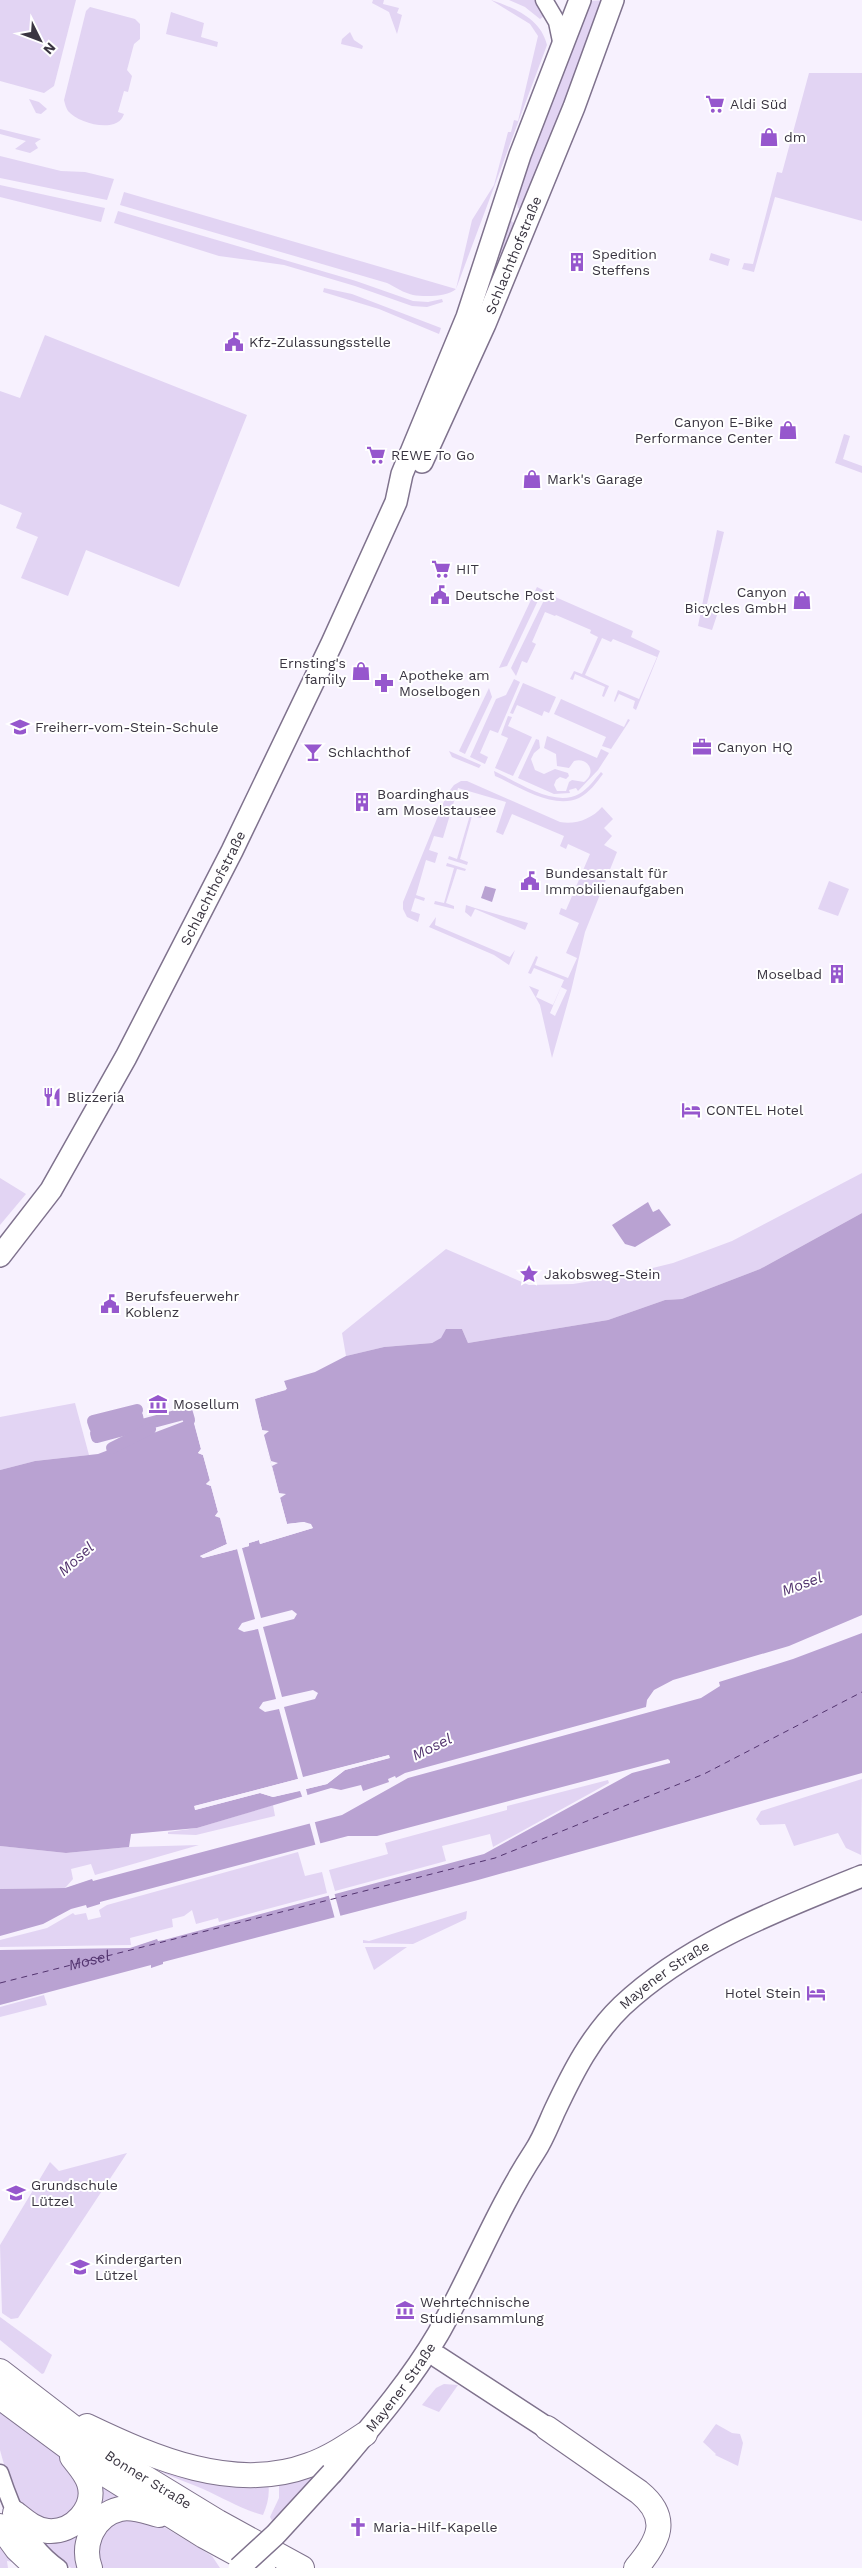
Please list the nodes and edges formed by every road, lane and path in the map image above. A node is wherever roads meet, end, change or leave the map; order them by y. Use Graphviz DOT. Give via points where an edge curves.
graph roads {
  1 [pos="544,0"];
  2 [pos="580,0"];
  3 [pos="613,0"];
  4 [pos="562,46"];
  5 [pos="506,195"];
  6 [pos="527,221"];
  7 [pos="396,502"];
  8 [pos="0,1256"];
  9 [pos="862,1876"];
  10 [pos="536,2150"];
  11 [pos="438,2357"];
  12 [pos="2,2382"];
  13 [pos="42,2404"];
  14 [pos="547,2428"];
  15 [pos="365,2434"];
  16 [pos="60,2442"];
  17 [pos="0,2472"];
  18 [pos="338,2478"];
  19 [pos="7,2520"];
  20 [pos="177,2520"];
  21 [pos="295,2565"];
  22 [pos="37,2568"];
  23 [pos="59,2568"];
  24 [pos="90,2568"];
  25 [pos="238,2568"];
  26 [pos="259,2568"];
  27 [pos="263,2568"];
  28 [pos="320,2568"];
  29 [pos="636,2568"];
  1 -- 4 [label="street" via="557,22"];
  2 -- 4 [label="main road, Schlachthofstraße"];
  3 -- 6 [label="main road, Schlachthofstraße"];
  4 -- 5 [label="main road, Schlachthofstraße"];
  5 -- 6 [label="main road" via="512,213"];
  5 -- 7 [label="main road, Schlachthofstraße" via="467,316 402,474"];
  6 -- 7 [label="main road, Schlachthofstraße" via="480,338 412,482"];
  7 -- 8 [label="main road, Schlachthofstraße" via="252,812 154,1005 61,1174 27,1224"];
  9 -- 10 [label="main road, Mayener Straße" via="751,1922 662,1974 635,1995 587,2048"];
  10 -- 11 [label="main road, Mayener Straße" via="529,2173"];
  10 -- 15 [label="main road, Mayener Straße" via="505,2200 435,2339"];
  11 -- 14 [label="main road"];
  11 -- 18 [label="main road, Mayener Straße" via="410,2397"];
  12 -- 13 [label="highway, Bonner Straße"];
  12 -- 16 [label="highway, Bonner Straße"];
  13 -- 15 [label="highway" via="140,2450 222,2474 259,2475 294,2470 323,2460"];
  13 -- 21 [label="highway, Bonner Straße" via="132,2470"];
  14 -- 29 [label="highway" via="639,2492 655,2508 659,2521 657,2536"];
  15 -- 18 [label="main road, Mayener Straße"];
  16 -- 19 [label="highway" via="89,2483 91,2495 85,2513 68,2528 47,2531"];
  16 -- 20 [label="highway, Bonner Straße"];
  17 -- 19 [label="street"];
  18 -- 25 [label="main road, Mayener Straße, bridge"];
  18 -- 26 [label="main road, Mayener Straße" via="298,2530"];
  19 -- 22 [label="highway" via="17,2549"];
  19 -- 23 [label="street"];
  20 -- 24 [label="highway" via="132,2508 107,2514 97,2524 86,2547"];
  20 -- 27 [label="highway, Bonner Straße"];
  21 -- 28 [label="highway, Bonner Straße"];
}
